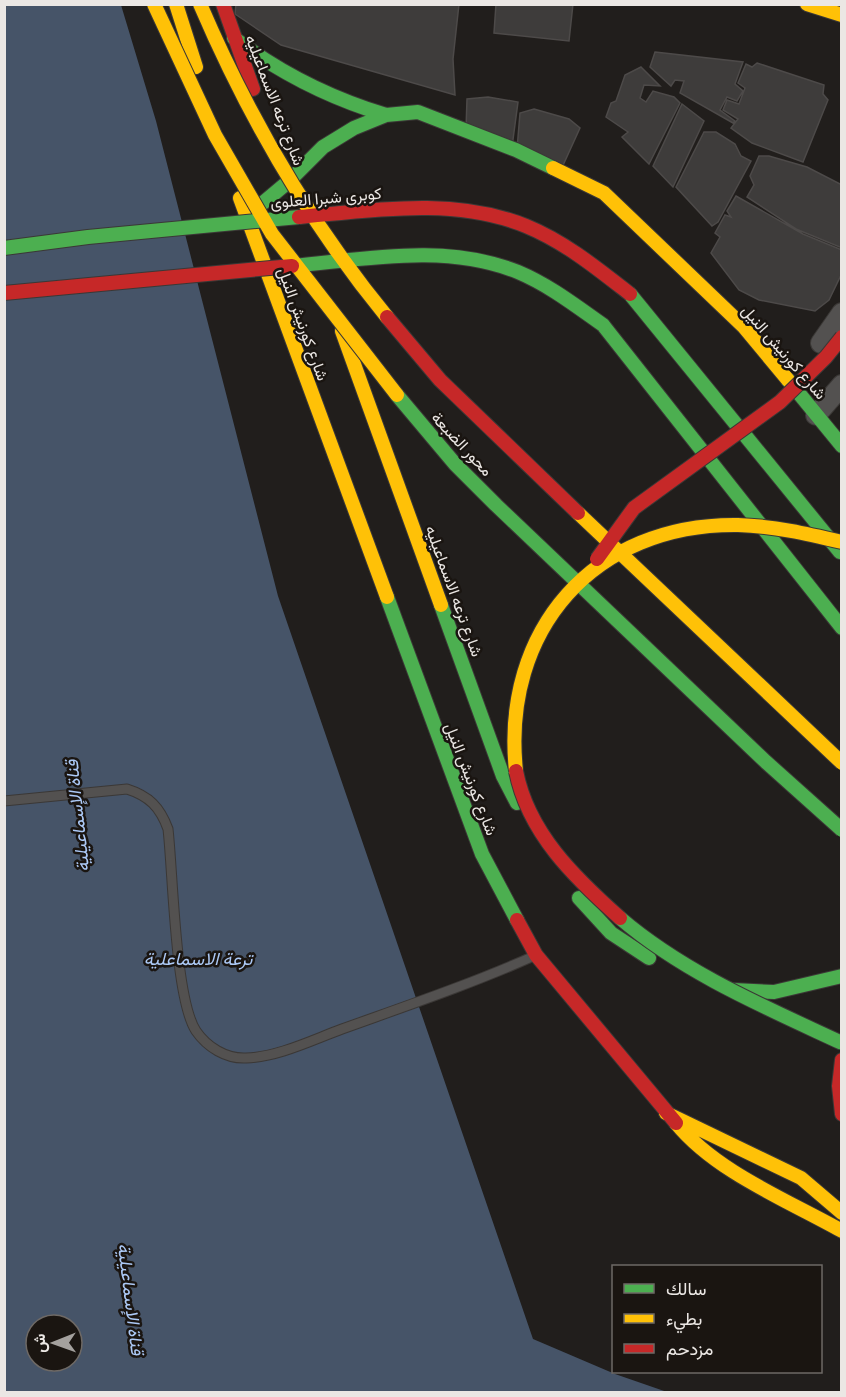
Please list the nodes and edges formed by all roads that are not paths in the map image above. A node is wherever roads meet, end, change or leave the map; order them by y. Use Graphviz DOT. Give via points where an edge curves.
graph roads {
  1 [pos="154,4"];
  2 [pos="176,4"];
  3 [pos="200,4"];
  4 [pos="223,4"];
  5 [pos="807,4"];
  6 [pos="842,15"];
  7 [pos="234,38"];
  8 [pos="386,115"];
  9 [pos="288,182"];
  10 [pos="246,217"];
  11 [pos="304,227"];
  12 [pos="4,248"];
  13 [pos="312,249"];
  14 [pos="4,293"];
  15 [pos="842,313"];
  16 [pos="842,337"];
  17 [pos="790,383"];
  18 [pos="842,385"];
  19 [pos="816,415"];
  20 [pos="842,446"];
  21 [pos="842,542"];
  22 [pos="842,553"];
  23 [pos="591,568"];
  24 [pos="842,627"];
  25 [pos="842,763"];
  26 [pos="4,801"];
  27 [pos="842,830"];
  28 [pos="536,956"];
  29 [pos="842,976"];
  30 [pos="842,1043"];
  31 [pos="842,1060"];
  32 [pos="666,1113"];
  33 [pos="842,1114"];
  34 [pos="842,1213"];
  35 [pos="842,1231"];
  1 -- 27 [label="main road, محور الضبعة, bridge" via="215,135 272,234 413,416 496,505"];
  2 -- 10 [label="main road, شارع كورنيش النيل"];
  3 -- 25 [label="main road, محور الضبعة, bridge" via="228,71 324,237 415,352 581,517"];
  4 -- 7 [label="main road, شارع ترعه الاسماعيليه"];
  5 -- 6 [label="main road"];
  7 -- 8 [label="main road" via="305,86"];
  7 -- 9 [label="main road, شارع ترعه الاسماعيليه"];
  8 -- 9 [label="main road, شارع كورنيش النيل" via="323,147"];
  8 -- 17 [label="main road, شارع كورنيش النيل" via="418,112 516,150 604,193 744,327"];
  9 -- 10 [label="main road, شارع كورنيش النيل"];
  9 -- 11 [label="main road, شارع ترعه الاسماعيليه"];
  10 -- 28 [label="main road, شارع كورنيش النيل" via="482,854"];
  12 -- 22 [label="main road, كوبرى شبرا العلوى, bridge" via="392,208 491,215 536,231 579,254 630,294"];
  13 -- 29 [label="main road, شارع ترعه الاسماعيليه" via="503,776 533,834 570,888 611,933 663,967 718,987 745,993 785,991"];
  14 -- 24 [label="main road, bridge" via="424,254 454,255 506,266 549,287 603,325"];
  15 -- 17 [label="street"];
  16 -- 23 [label="main road, bridge" via="780,402 634,508"];
  17 -- 19 [label="main road, شارع كورنيش النيل"];
  18 -- 19 [label="street"];
  19 -- 20 [label="main road, شارع كورنيش النيل"];
  21 -- 23 [label="main road, bridge" via="777,527 685,528 656,536"];
  23 -- 30 [label="main road, bridge" via="557,603 538,632 522,671 513,725 519,782 528,811 594,896 650,940 730,991"];
  26 -- 28 [label="lane" via="127,789 154,802 168,828 183,982 195,1029 208,1045 225,1055 245,1058 297,1045"];
  28 -- 32 [label="main road, شارع كورنيش النيل"];
  31 -- 33 [label="main road"];
  32 -- 34 [label="main road" via="801,1178"];
  32 -- 35 [label="main road, شارع كورنيش النيل" via="689,1139 718,1162"];
}
